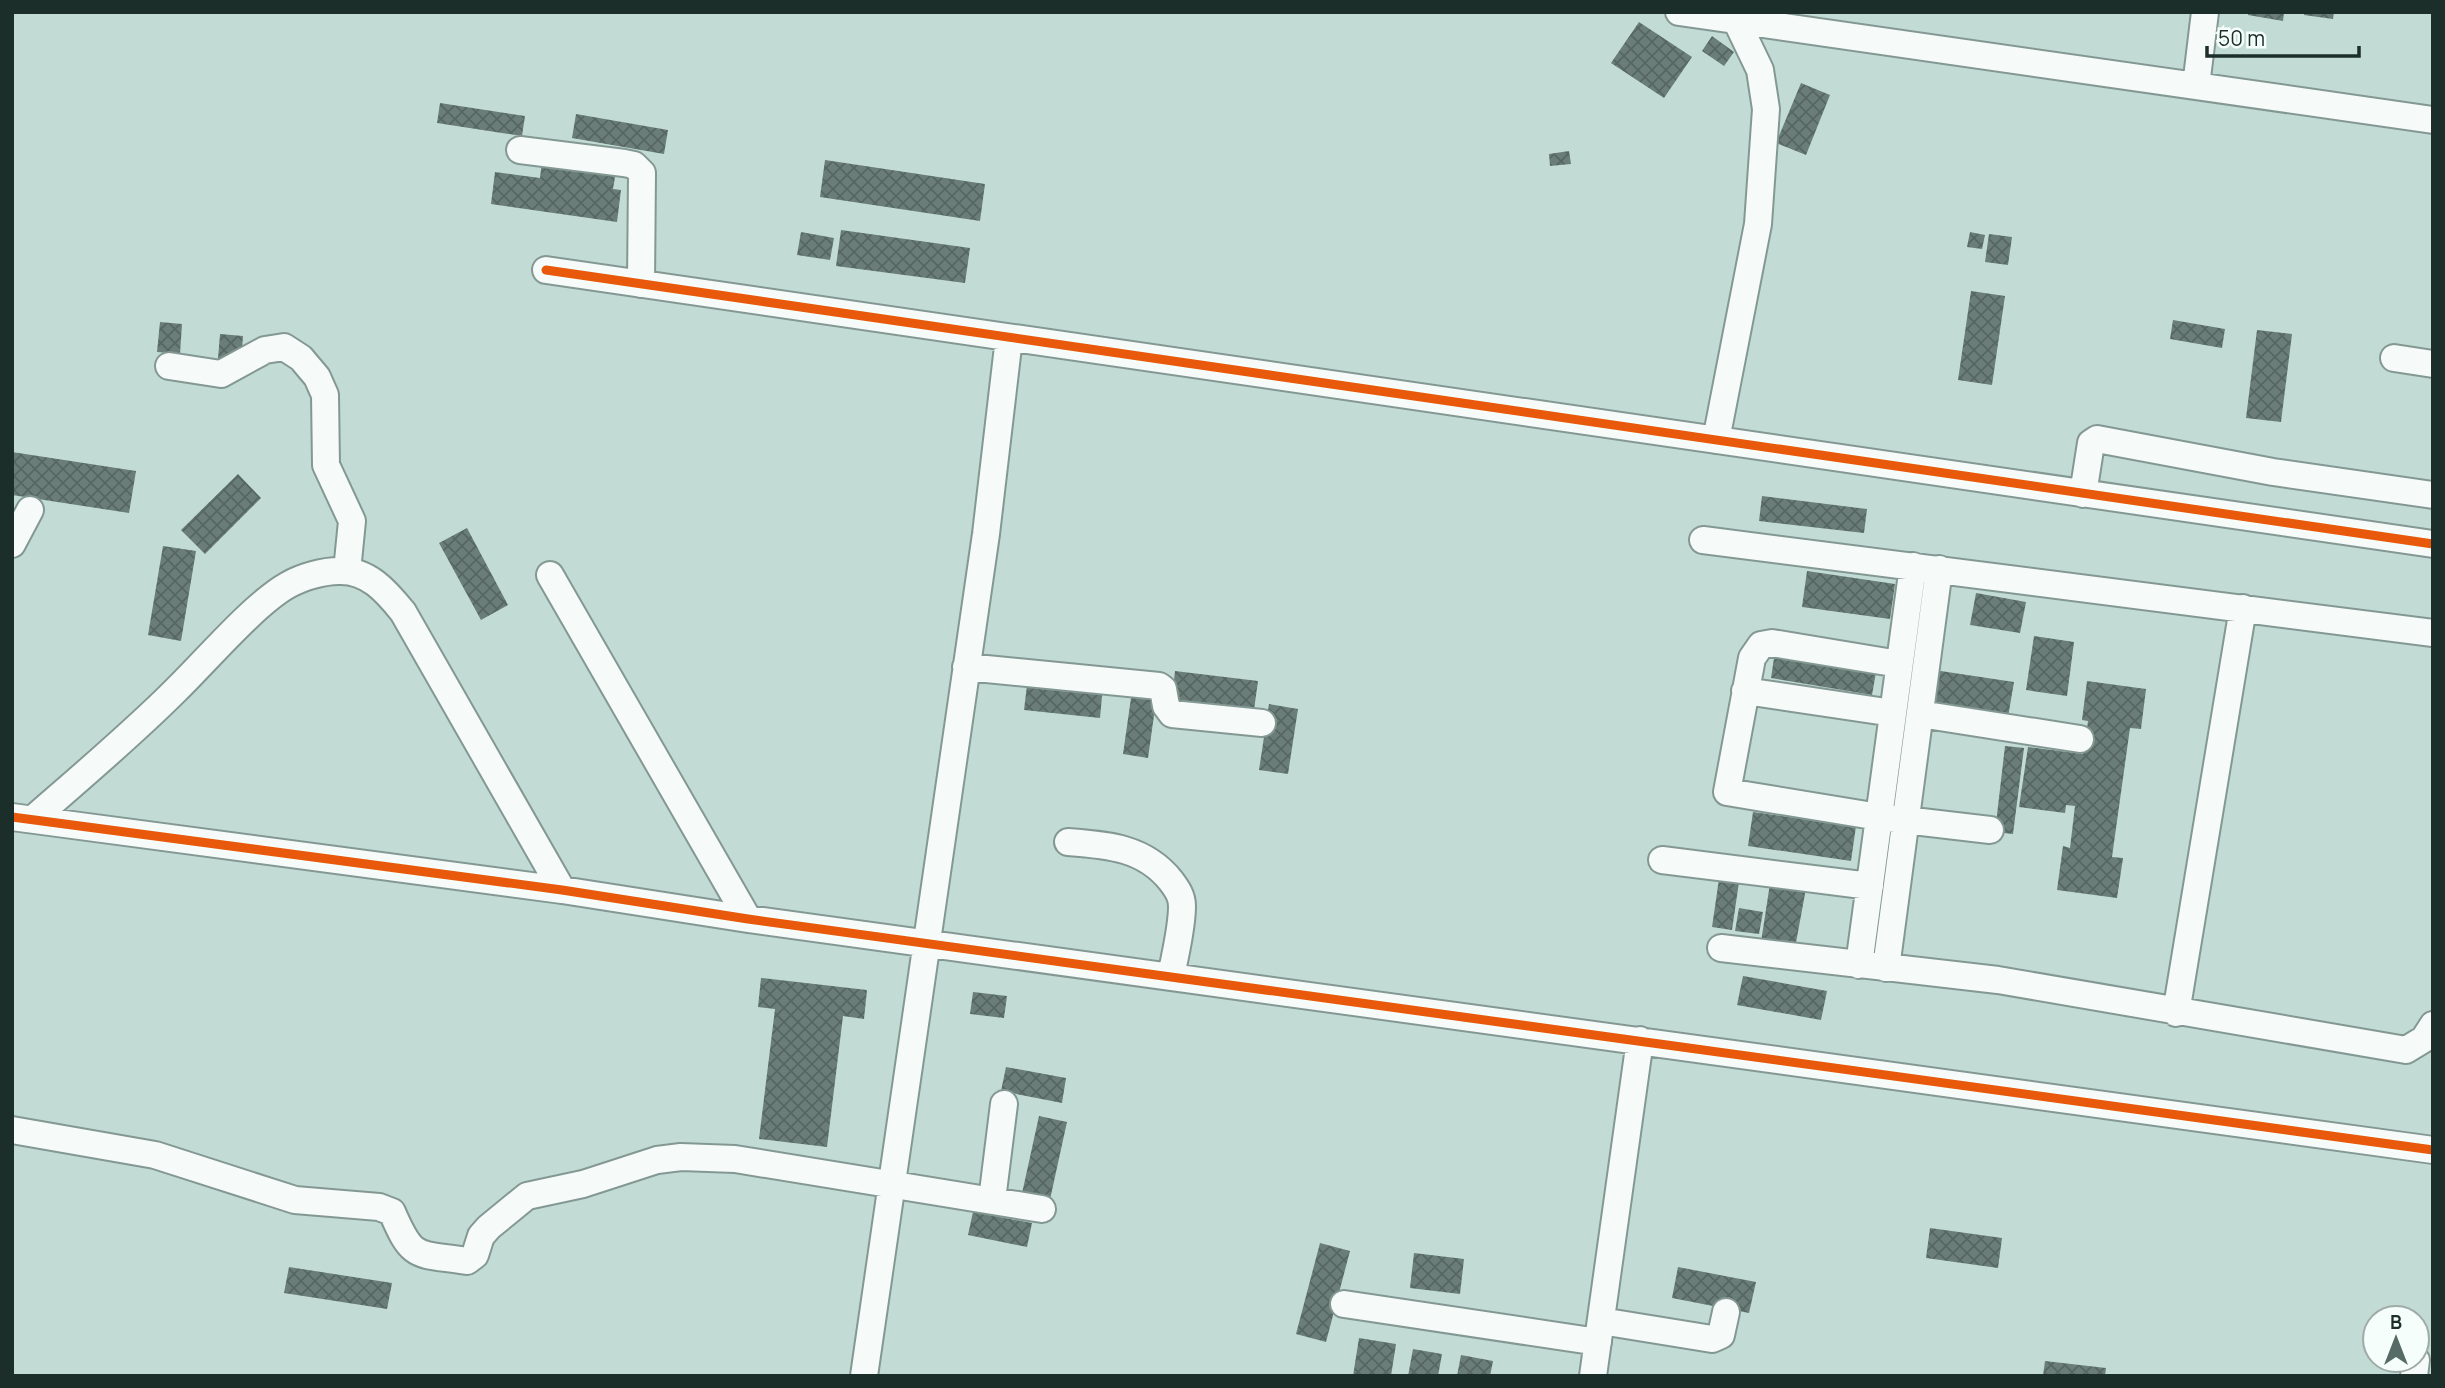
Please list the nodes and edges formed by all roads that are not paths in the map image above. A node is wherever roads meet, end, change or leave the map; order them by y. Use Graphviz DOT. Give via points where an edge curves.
graph roads {
  1 [pos="1679,12"];
  2 [pos="2205,12"];
  3 [pos="1736,20"];
  4 [pos="2196,86"];
  5 [pos="2433,120"];
  6 [pos="520,150"];
  7 [pos="546,270"];
  8 [pos="641,284"];
  9 [pos="1009,338"];
  10 [pos="2394,358"];
  11 [pos="2433,364"];
  12 [pos="169,366"];
  13 [pos="1716,440"];
  14 [pos="2083,494"];
  15 [pos="2433,495"];
  16 [pos="30,510"];
  17 [pos="1703,540"];
  18 [pos="12,544"];
  19 [pos="2433,544"];
  20 [pos="1913,566"];
  21 [pos="1939,569"];
  22 [pos="347,571"];
  23 [pos="550,575"];
  24 [pos="2243,608"];
  25 [pos="2433,634"];
  26 [pos="1899,664"];
  27 [pos="966,667"];
  28 [pos="1745,691"];
  29 [pos="1893,713"];
  30 [pos="1920,714"];
  31 [pos="1262,723"];
  32 [pos="2080,739"];
  33 [pos="1879,817"];
  34 [pos="22,818"];
  35 [pos="1906,820"];
  36 [pos="1990,830"];
  37 [pos="1068,842"];
  38 [pos="1662,860"];
  39 [pos="1870,886"];
  40 [pos="562,890"];
  41 [pos="748,919"];
  42 [pos="925,943"];
  43 [pos="1721,948"];
  44 [pos="1859,965"];
  45 [pos="1886,968"];
  46 [pos="1171,976"];
  47 [pos="2176,1013"];
  48 [pos="2433,1025"];
  49 [pos="1640,1040"];
  50 [pos="1004,1104"];
  51 [pos="12,1130"];
  52 [pos="2433,1150"];
  53 [pos="891,1185"];
  54 [pos="992,1200"];
  55 [pos="1042,1209"];
  56 [pos="1344,1304"];
  57 [pos="1726,1311"];
  58 [pos="1599,1332"];
  59 [pos="864,1376"];
  60 [pos="1593,1376"];
  1 -- 3 [label="street"];
  2 -- 4 [label="street"];
  3 -- 4 [label="street"];
  3 -- 13 [label="street" via="1760,70 1766,110 1758,224"];
  4 -- 5 [label="street"];
  6 -- 8 [label="street" via="639,168"];
  7 -- 8 [label="street"];
  8 -- 9 [label="street"];
  9 -- 13 [label="street"];
  9 -- 27 [label="street"];
  10 -- 11 [label="street"];
  12 -- 22 [label="street" via="221,374 265,350 284,346 301,358 325,395 326,465 352,521"];
  13 -- 14 [label="street"];
  14 -- 15 [label="street" via="2091,443 2097,439 2273,472"];
  14 -- 19 [label="street"];
  16 -- 18 [label="street"];
  17 -- 20 [label="street"];
  20 -- 21 [label="street"];
  20 -- 26 [label="street"];
  21 -- 24 [label="street"];
  21 -- 30 [label="street"];
  22 -- 34 [label="street" via="314,575 287,585 146,719"];
  22 -- 40 [label="street" via="370,579 403,612"];
  23 -- 41 [label="street"];
  24 -- 25 [label="street"];
  24 -- 47 [label="street"];
  26 -- 28 [label="street" via="1772,643 1761,645 1752,658"];
  26 -- 29 [label="street"];
  27 -- 31 [label="street" via="1159,686 1172,714"];
  27 -- 42 [label="street"];
  28 -- 29 [label="street"];
  28 -- 33 [label="street" via="1727,792"];
  29 -- 33 [label="street"];
  30 -- 32 [label="street"];
  30 -- 35 [label="street"];
  33 -- 35 [label="street"];
  33 -- 39 [label="street"];
  34 -- 40 [label="street"];
  35 -- 36 [label="street"];
  35 -- 45 [label="street"];
  37 -- 46 [label="street" via="1106,845 1160,866 1178,890 1182,905"];
  38 -- 39 [label="street"];
  39 -- 44 [label="street"];
  40 -- 41 [label="street"];
  41 -- 42 [label="street"];
  42 -- 46 [label="street"];
  42 -- 53 [label="street"];
  43 -- 44 [label="street"];
  44 -- 45 [label="street"];
  45 -- 47 [label="street" via="1998,980"];
  46 -- 49 [label="street"];
  47 -- 48 [label="street" via="2406,1050 2424,1039"];
  49 -- 52 [label="street"];
  49 -- 58 [label="street"];
  50 -- 54 [label="street"];
  51 -- 53 [label="street" via="155,1155 295,1200 379,1207 392,1212 411,1249 467,1261 489,1227 527,1196 613,1176 657,1160 735,1159"];
  53 -- 54 [label="street"];
  53 -- 59 [label="street"];
  54 -- 55 [label="street"];
  56 -- 58 [label="street"];
  57 -- 58 [label="street" via="1721,1335 1712,1339"];
  58 -- 60 [label="street"];
}
